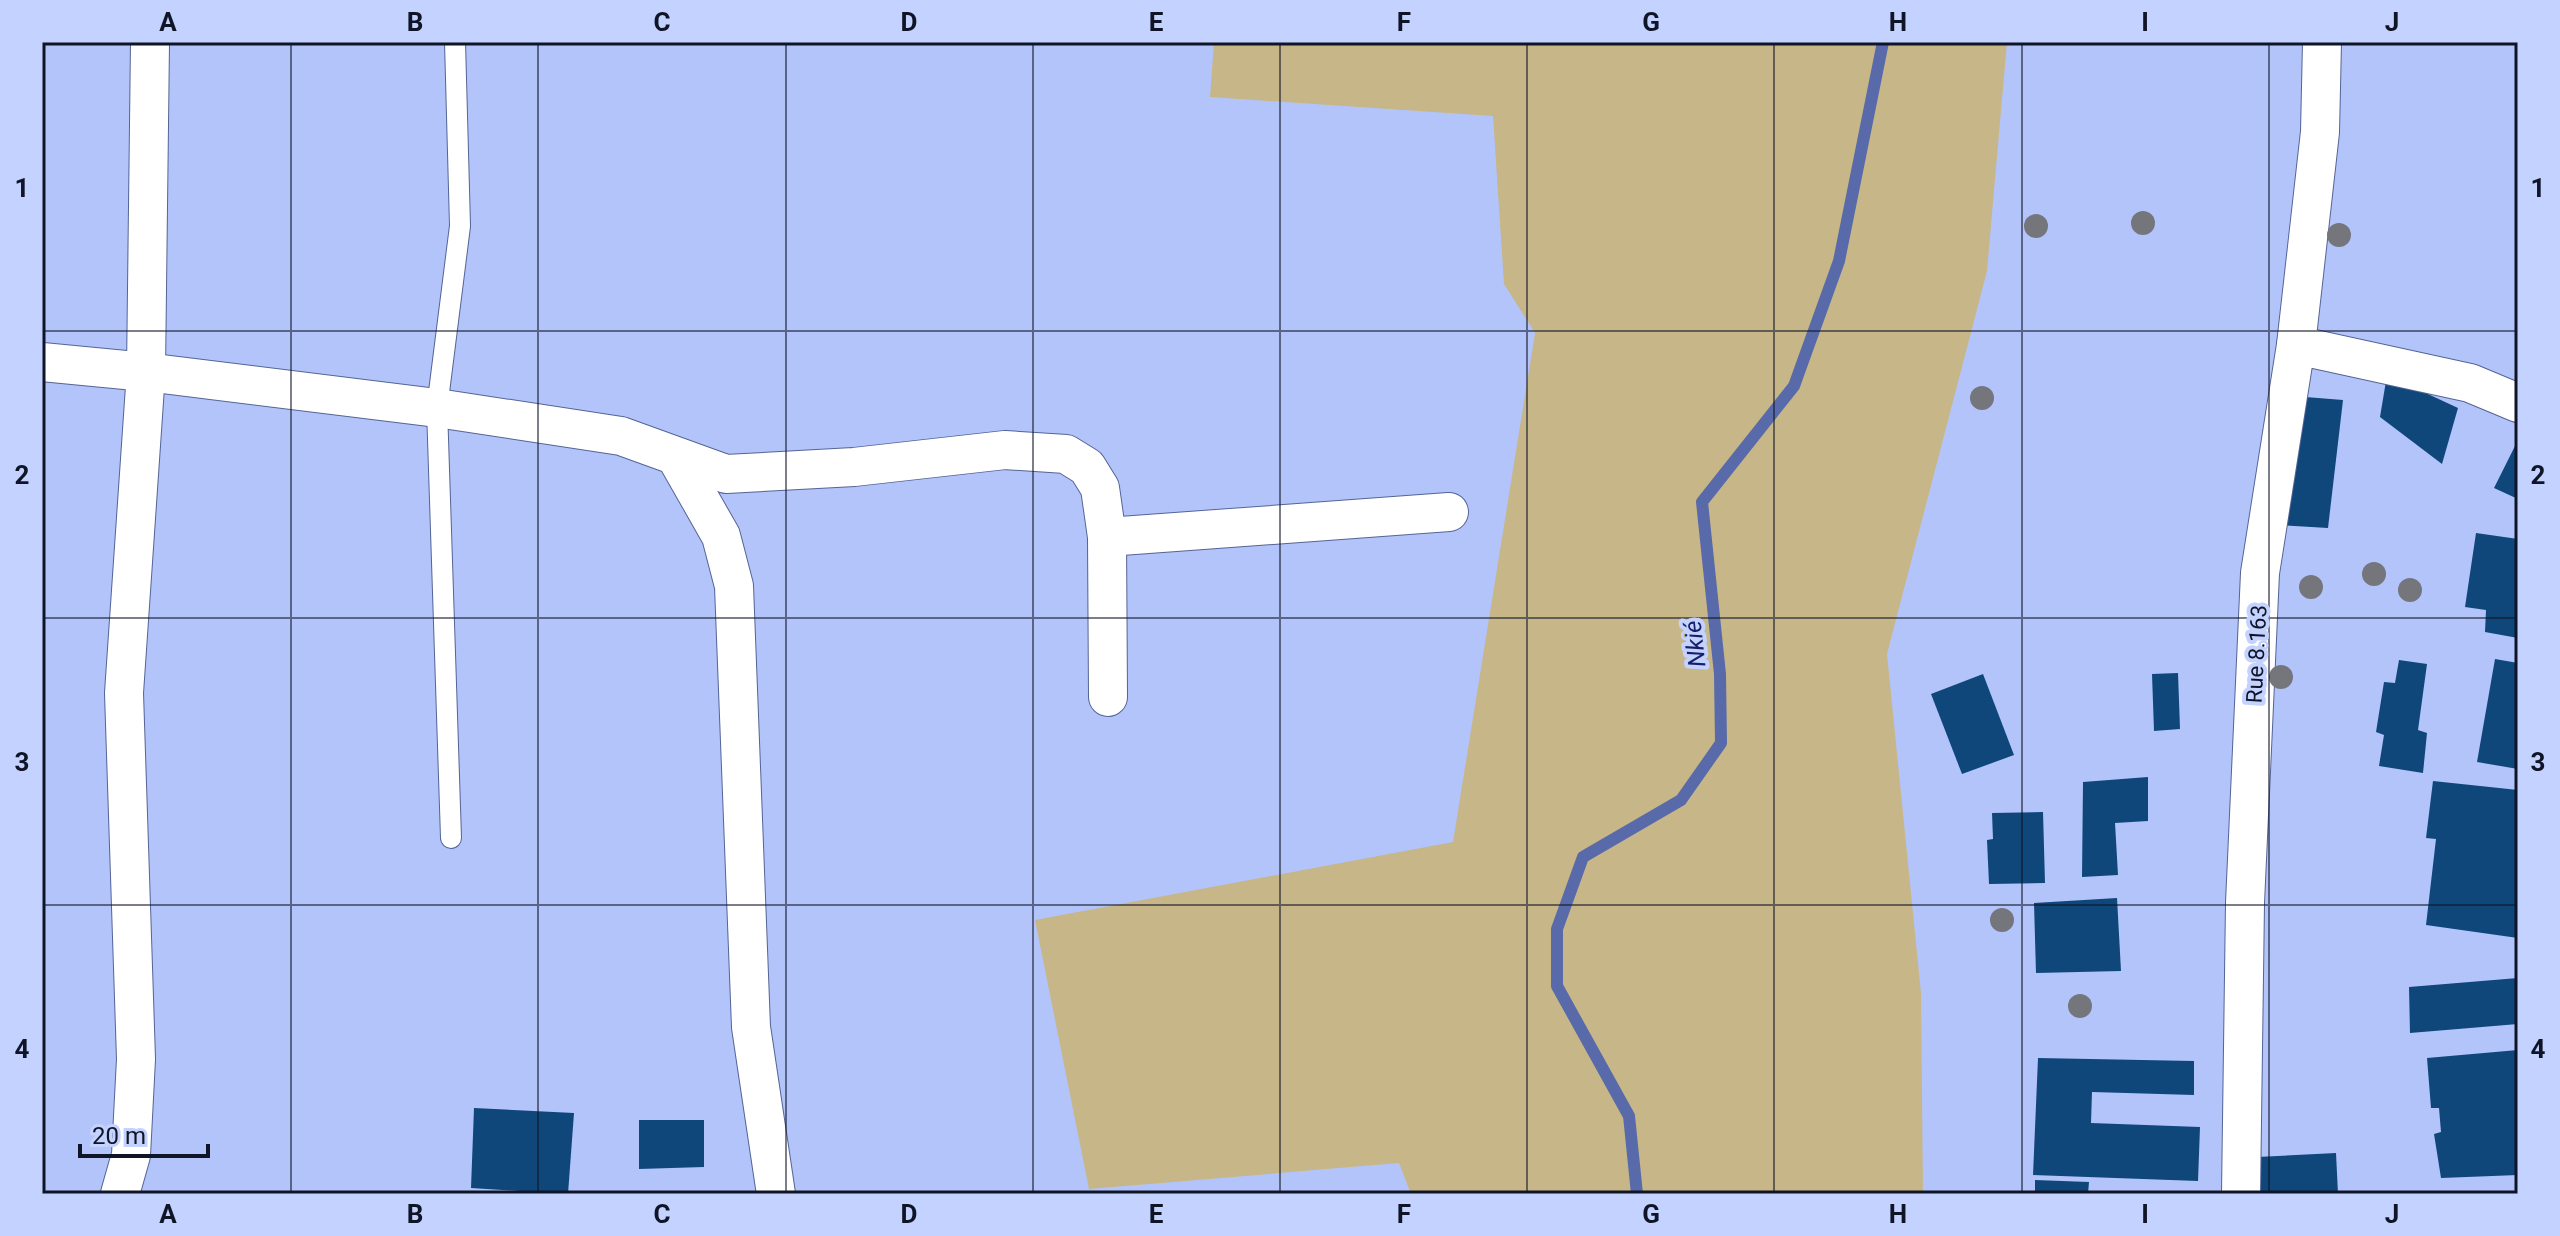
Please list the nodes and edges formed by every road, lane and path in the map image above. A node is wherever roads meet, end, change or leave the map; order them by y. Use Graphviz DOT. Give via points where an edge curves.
graph roads {
  1 [pos="150,42"];
  2 [pos="455,42"];
  3 [pos="2322,42"];
  4 [pos="2296,345"];
  5 [pos="42,362"];
  6 [pos="146,372"];
  7 [pos="2518,403"];
  8 [pos="437,408"];
  9 [pos="676,457"];
  10 [pos="1449,512"];
  11 [pos="1107,537"];
  12 [pos="1108,697"];
  13 [pos="451,838"];
  14 [pos="120,1194"];
  15 [pos="776,1194"];
  16 [pos="2241,1194"];
  1 -- 6 [label="street"];
  2 -- 8 [label="lane" via="460,226"];
  3 -- 4 [label="street, Rue 8.163" via="2320,132"];
  4 -- 7 [label="street" via="2470,383"];
  4 -- 16 [label="street, Rue 8.163" via="2260,573 2245,903"];
  5 -- 6 [label="street"];
  6 -- 8 [label="street"];
  6 -- 14 [label="street" via="124,693 136,1059 131,1155"];
  8 -- 9 [label="street" via="621,436"];
  8 -- 13 [label="lane"];
  9 -- 11 [label="street" via="726,474 1005,450 1066,454 1087,467 1100,488"];
  9 -- 15 [label="street" via="721,536 734,586 751,1027"];
  10 -- 11 [label="street"];
  11 -- 12 [label="street"];
}
